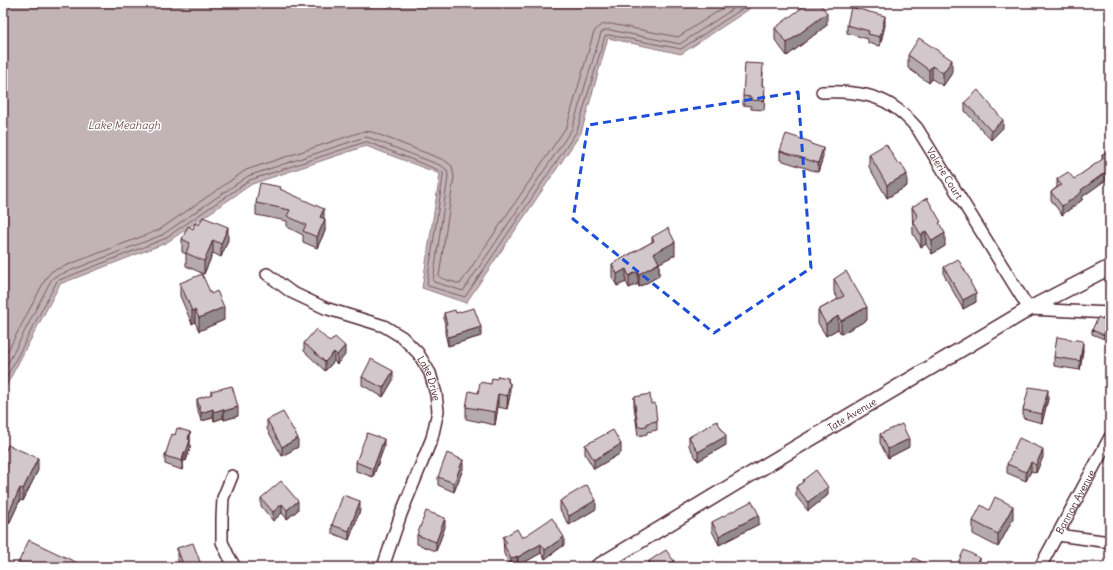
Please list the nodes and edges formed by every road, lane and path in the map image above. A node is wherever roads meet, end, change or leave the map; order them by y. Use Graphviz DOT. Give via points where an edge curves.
graph roads {
  1 [pos="822,92"];
  2 [pos="1110,268"];
  3 [pos="267,274"];
  4 [pos="1028,309"];
  5 [pos="1110,313"];
  6 [pos="1110,437"];
  7 [pos="232,476"];
  8 [pos="1057,535"];
  9 [pos="1110,542"];
  10 [pos="235,567"];
  11 [pos="383,567"];
  12 [pos="597,567"];
  13 [pos="1040,567"];
  1 -- 4 [label="street, Valerie Court" via="838,91 873,97 890,104 917,128"];
  2 -- 4 [label="street, Tate Avenue"];
  3 -- 11 [label="street, Lake Drive" via="291,292 326,308 384,326 402,337 418,353 430,373 438,411 432,438 400,514"];
  4 -- 5 [label="street"];
  4 -- 12 [label="street, Tate Avenue"];
  6 -- 8 [label="street, Bannon Avenue"];
  7 -- 10 [label="street" via="224,498 222,542"];
  8 -- 9 [label="street"];
  8 -- 13 [label="street, Bannon Avenue"];
}
